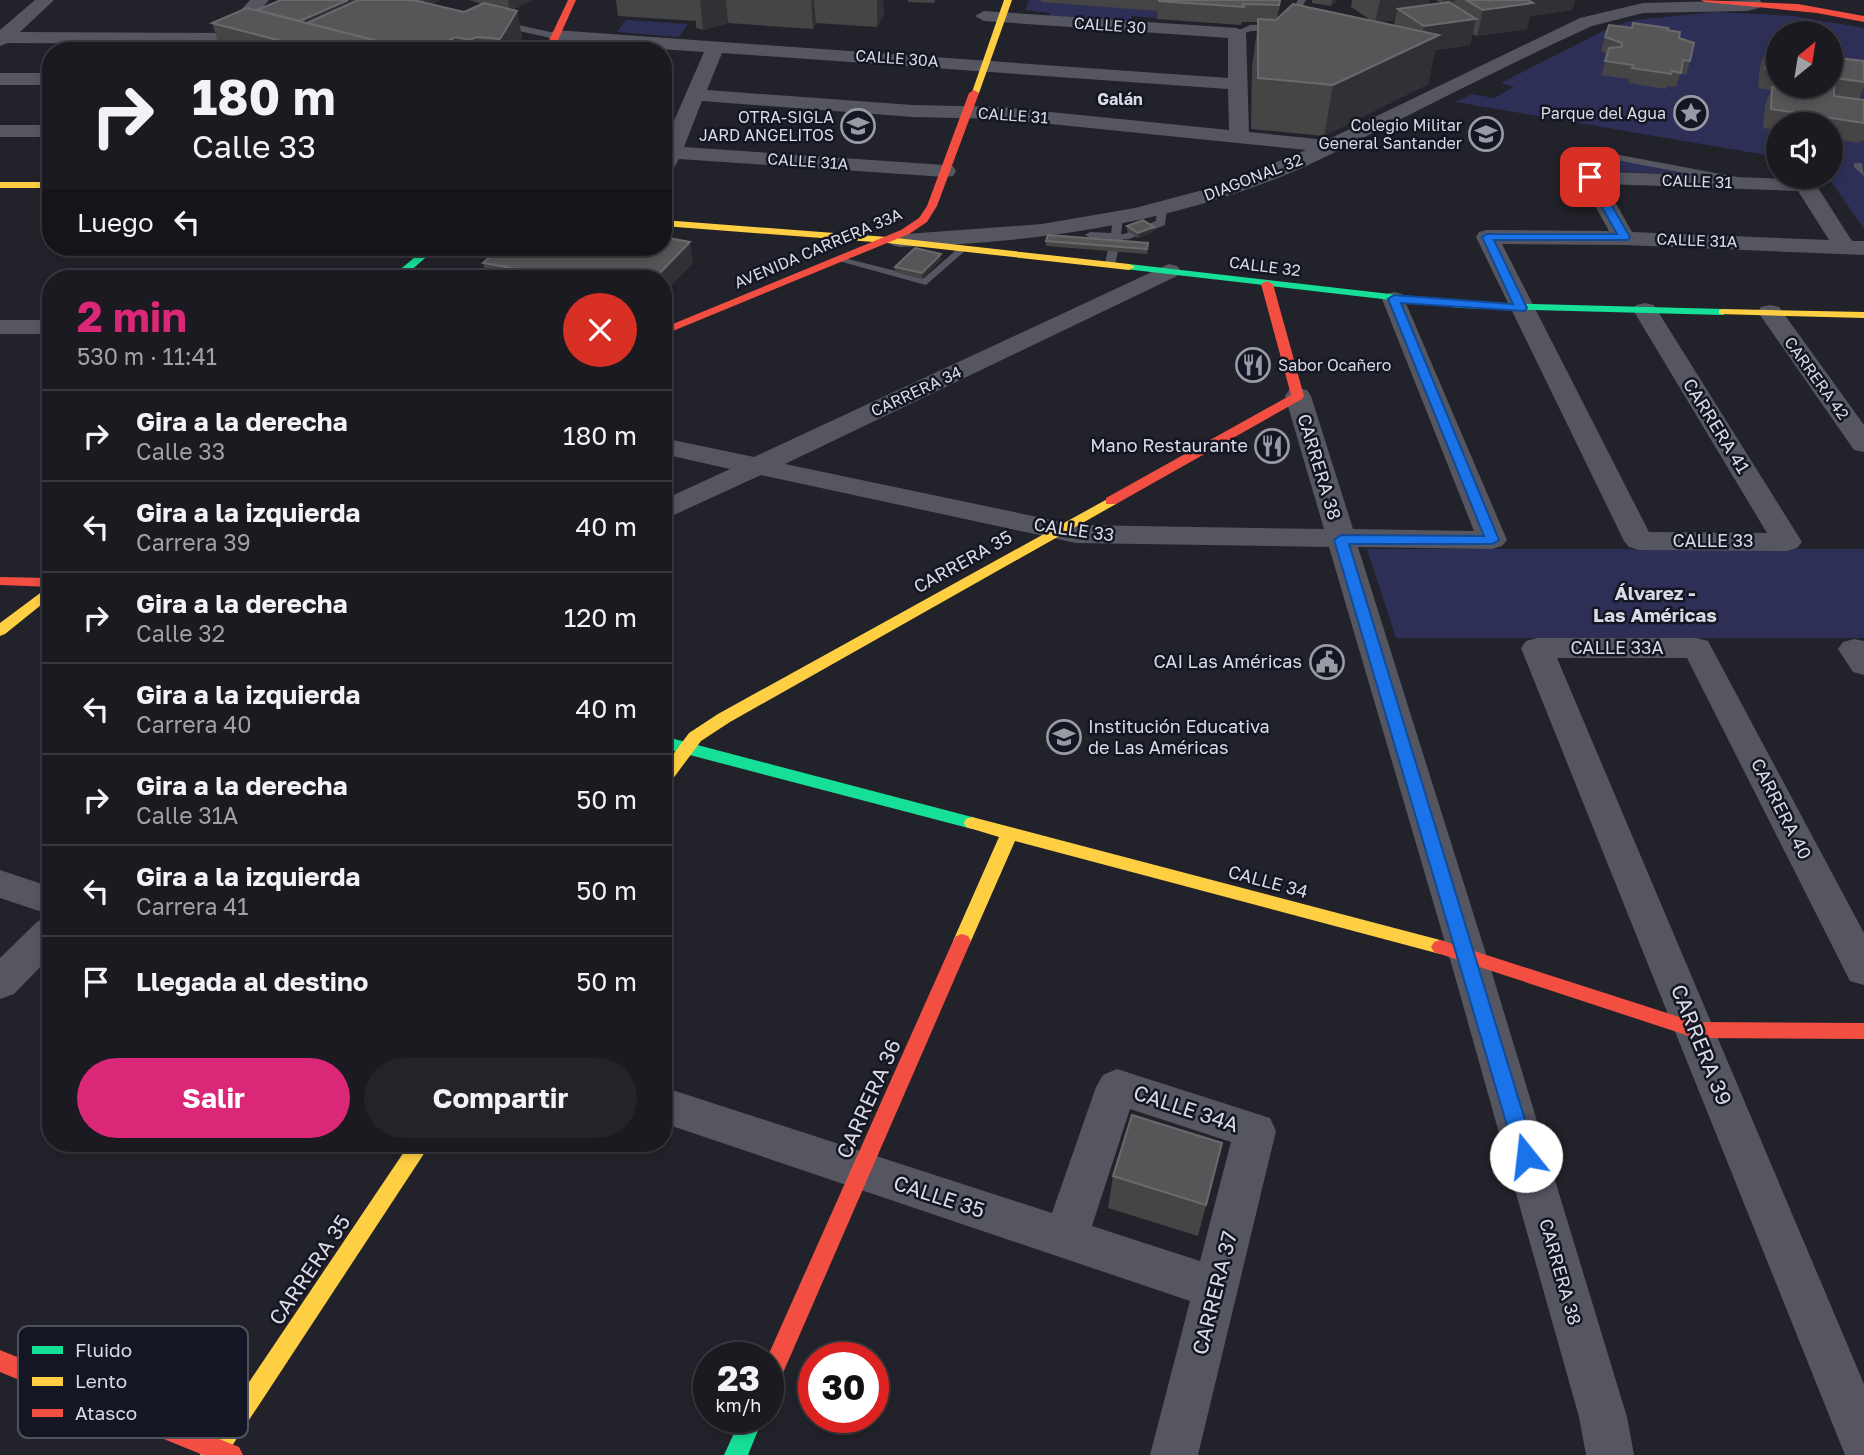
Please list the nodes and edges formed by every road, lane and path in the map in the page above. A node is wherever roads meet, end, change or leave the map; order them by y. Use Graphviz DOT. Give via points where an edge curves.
graph roads {
  1 [pos="45,0"];
  2 [pos="260,0"];
  3 [pos="572,0"];
  4 [pos="1302,0"];
  5 [pos="1705,0"];
  6 [pos="1749,2"];
  7 [pos="992,12"];
  8 [pos="1864,19"];
  9 [pos="486,21"];
  10 [pos="1237,33"];
  11 [pos="575,37"];
  12 [pos="1,38"];
  13 [pos="126,42"];
  14 [pos="223,42"];
  15 [pos="549,42"];
  16 [pos="552,42"];
  17 [pos="556,42"];
  18 [pos="653,42"];
  19 [pos="672,43"];
  20 [pos="716,46"];
  21 [pos="971,63"];
  22 [pos="0,79"];
  23 [pos="42,79"];
  24 [pos="1238,84"];
  25 [pos="695,95"];
  26 [pos="952,111"];
  27 [pos="0,131"];
  28 [pos="42,131"];
  29 [pos="1239,137"];
  30 [pos="1329,146"];
  31 [pos="672,150"];
  32 [pos="1582,151"];
  33 [pos="672,162"];
  34 [pos="930,170"];
  35 [pos="1754,183"];
  36 [pos="0,185"];
  37 [pos="42,185"];
  38 [pos="908,210"];
  39 [pos="672,224"];
  40 [pos="1116,228"];
  41 [pos="1092,229"];
  42 [pos="777,230"];
  43 [pos="857,237"];
  44 [pos="1624,237"];
  45 [pos="887,240"];
  46 [pos="961,248"];
  47 [pos="1855,248"];
  48 [pos="422,256"];
  49 [pos="797,257"];
  50 [pos="840,260"];
  51 [pos="1082,260"];
  52 [pos="1111,264"];
  53 [pos="405,270"];
  54 [pos="1169,271"];
  55 [pos="1267,284"];
  56 [pos="1394,299"];
  57 [pos="1521,308"];
  58 [pos="1645,310"];
  59 [pos="672,312"];
  60 [pos="1770,312"];
  61 [pos="1864,315"];
  62 [pos="0,327"];
  63 [pos="42,327"];
  64 [pos="672,328"];
  65 [pos="1298,396"];
  66 [pos="1864,444"];
  67 [pos="672,448"];
  68 [pos="758,466"];
  69 [pos="672,507"];
  70 [pos="1059,531"];
  71 [pos="1341,540"];
  72 [pos="1787,542"];
  73 [pos="42,574"];
  74 [pos="0,581"];
  75 [pos="31,581"];
  76 [pos="42,582"];
  77 [pos="42,596"];
  78 [pos="10,598"];
  79 [pos="0,631"];
  80 [pos="1537,648"];
  81 [pos="1697,648"];
  82 [pos="672,744"];
  83 [pos="685,748"];
  84 [pos="672,767"];
  85 [pos="1009,834"];
  86 [pos="0,884"];
  87 [pos="42,898"];
  88 [pos="42,940"];
  89 [pos="1467,954"];
  90 [pos="1864,970"];
  91 [pos="0,983"];
  92 [pos="1695,1030"];
  93 [pos="1864,1031"];
  94 [pos="672,1108"];
  95 [pos="1255,1131"];
  96 [pos="415,1152"];
  97 [pos="861,1171"];
  98 [pos="1066,1238"];
  99 [pos="1216,1288"];
  100 [pos="784,1345"];
  101 [pos="0,1361"];
  102 [pos="18,1369"];
  103 [pos="248,1410"];
  104 [pos="746,1433"];
  105 [pos="184,1438"];
  106 [pos="230,1438"];
  107 [pos="1864,1441"];
  108 [pos="220,1453"];
  109 [pos="736,1455"];
  110 [pos="1174,1455"];
  111 [pos="1610,1455"];
  1 -- 12 [label="street"];
  2 -- 14 [label="street"];
  3 -- 16 [label="main road"];
  4 -- 10 [label="lane" via="1287,27"];
  5 -- 6 [label="main road"];
  6 -- 8 [label="main road"];
  6 -- 30 [label="street, DIAGONAL 32" via="1643,8 1587,22"];
  7 -- 10 [label="street, CALLE 30"];
  7 -- 21 [label="main road, AVENIDA CARRERA 33A"];
  9 -- 15 [label="lane"];
  10 -- 24 [label="street"];
  11 -- 17 [label="street, CALLE 30A"];
  11 -- 18 [label="street, CALLE 30A"];
  12 -- 13 [label="street"];
  19 -- 20 [label="street, CALLE 30A"];
  20 -- 21 [label="street, CALLE 30A"];
  20 -- 25 [label="street"];
  21 -- 24 [label="street, CALLE 30A"];
  21 -- 26 [label="main road, AVENIDA CARRERA 33A"];
  22 -- 23 [label="street"];
  24 -- 29 [label="street"];
  25 -- 26 [label="street, CALLE 31"];
  25 -- 31 [label="street"];
  26 -- 29 [label="street, CALLE 31"];
  26 -- 34 [label="main road, AVENIDA CARRERA 33A"];
  27 -- 28 [label="street"];
  29 -- 30 [label="street, CALLE 31"];
  30 -- 40 [label="street, DIAGONAL 32" via="1271,174"];
  32 -- 35 [label="lane"];
  33 -- 34 [label="street, CALLE 31A"];
  34 -- 45 [label="main road, AVENIDA CARRERA 33A" via="932,206 922,220"];
  35 -- 44 [label="street, CALLE 31" via="1590,177"];
  35 -- 47 [label="street, CALLE 31" via="1805,185"];
  36 -- 37 [label="main road"];
  38 -- 43 [label="main road, AVENIDA CARRERA 33A"];
  39 -- 42 [label="main road, CALLE 32"];
  40 -- 41 [label="street, DIAGONAL 32"];
  40 -- 52 [label="lane"];
  41 -- 45 [label="street, DIAGONAL 32"];
  41 -- 51 [label="lane"];
  42 -- 43 [label="main road, CALLE 32"];
  42 -- 49 [label="main road" via="792,236"];
  43 -- 45 [label="main road, CALLE 32"];
  43 -- 49 [label="main road, AVENIDA CARRERA 33A"];
  44 -- 47 [label="street, CALLE 31A"];
  44 -- 57 [label="street, CALLE 31A" via="1487,237"];
  45 -- 46 [label="main road, CALLE 32"];
  45 -- 50 [label="main road, AVENIDA CARRERA 33A"];
  46 -- 50 [label="lane" via="926,282"];
  46 -- 51 [label="main road, CALLE 32"];
  48 -- 53 [label="main road"];
  49 -- 59 [label="main road, AVENIDA CARRERA 33A"];
  50 -- 64 [label="main road, AVENIDA CARRERA 33A"];
  51 -- 52 [label="main road, CALLE 32"];
  52 -- 54 [label="main road, CALLE 32"];
  54 -- 55 [label="main road, CALLE 32"];
  54 -- 68 [label="street, CARRERA 34"];
  55 -- 56 [label="main road, CALLE 32"];
  55 -- 65 [label="main road, CARRERA 38"];
  56 -- 57 [label="main road, CALLE 32"];
  56 -- 71 [label="street, CALLE 33" via="1492,540"];
  57 -- 58 [label="main road, CALLE 32"];
  57 -- 72 [label="street, CALLE 33" via="1639,541"];
  58 -- 60 [label="main road, CALLE 32"];
  58 -- 72 [label="street, CARRERA 41"];
  60 -- 61 [label="main road, CALLE 32"];
  60 -- 66 [label="street, CARRERA 42"];
  62 -- 63 [label="street"];
  65 -- 70 [label="main road, CARRERA 35"];
  65 -- 71 [label="street, CARRERA 38"];
  67 -- 68 [label="street, CALLE 33"];
  68 -- 69 [label="street, CARRERA 34"];
  68 -- 70 [label="street, CALLE 33"];
  70 -- 71 [label="street, CALLE 33" via="1102,536"];
  70 -- 83 [label="main road, CARRERA 35" via="724,719"];
  71 -- 89 [label="street, CARRERA 38"];
  73 -- 75 [label="main road"];
  74 -- 75 [label="main road"];
  75 -- 76 [label="main road"];
  75 -- 78 [label="main road"];
  77 -- 79 [label="main road"];
  80 -- 81 [label="street, CALLE 33A"];
  80 -- 92 [label="street, CARRERA 39"];
  81 -- 90 [label="street, CARRERA 40"];
  82 -- 83 [label="main road, CALLE 34"];
  83 -- 84 [label="main road, CARRERA 35"];
  83 -- 85 [label="main road, CALLE 34"];
  85 -- 89 [label="main road, CALLE 34"];
  85 -- 97 [label="main road, CARRERA 36"];
  86 -- 87 [label="street"];
  88 -- 91 [label="street"];
  89 -- 92 [label="main road, CALLE 34"];
  89 -- 111 [label="street, CARRERA 38" via="1603,1417"];
  92 -- 93 [label="main road, CALLE 34"];
  92 -- 107 [label="street, CARRERA 39"];
  94 -- 97 [label="street, CALLE 35"];
  95 -- 98 [label="street, CALLE 34A" via="1116,1087"];
  95 -- 99 [label="street, CARRERA 37"];
  96 -- 103 [label="main road, CARRERA 35"];
  97 -- 98 [label="street, CALLE 35"];
  97 -- 100 [label="main road, CARRERA 36"];
  98 -- 99 [label="street, CALLE 35"];
  99 -- 110 [label="street, CARRERA 37"];
  101 -- 102 [label="main road"];
  104 -- 109 [label="main road"];
  105 -- 108 [label="main road"];
  106 -- 108 [label="main road, CARRERA 35"];
}
